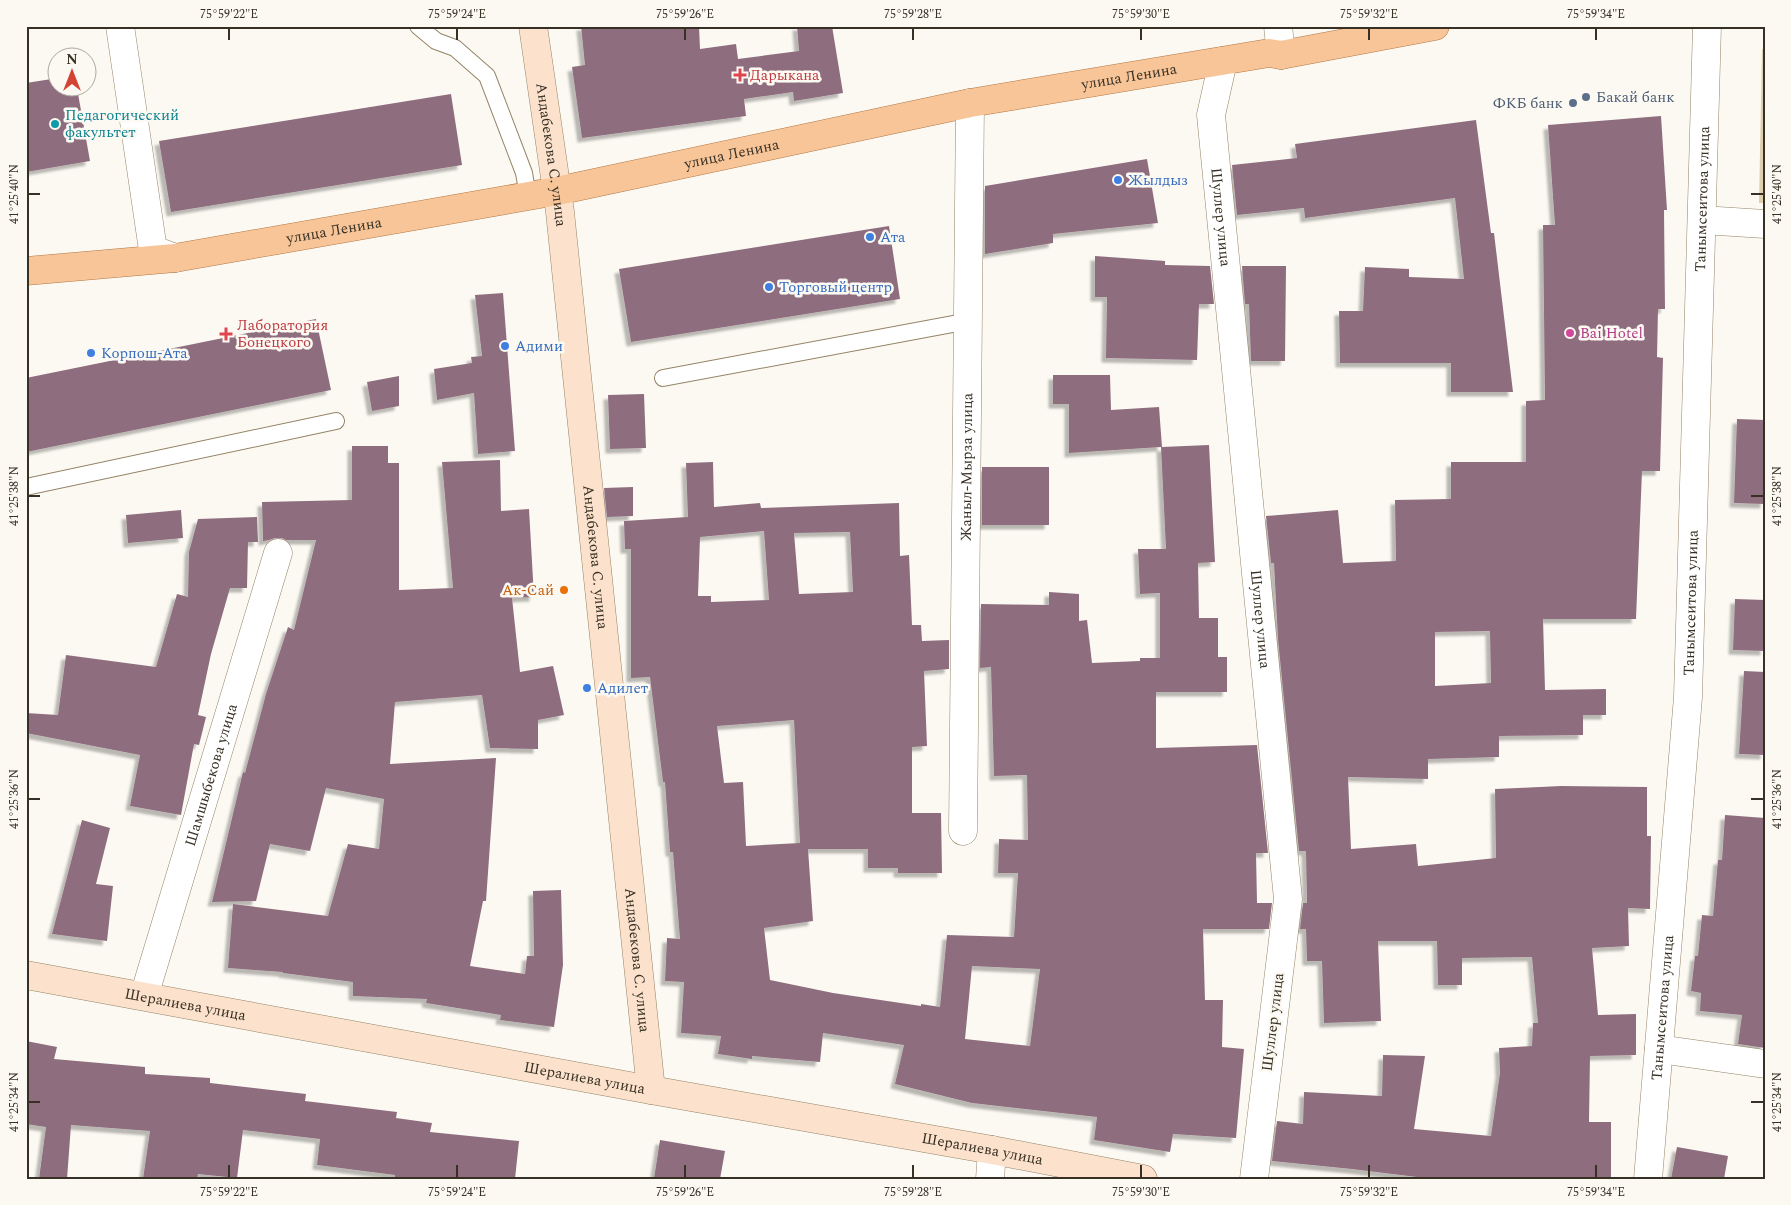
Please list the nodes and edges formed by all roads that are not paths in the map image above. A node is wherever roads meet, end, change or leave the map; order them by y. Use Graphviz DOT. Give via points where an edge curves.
graph roads {
  1 [pos="120,26"];
  2 [pos="418,26"];
  3 [pos="533,26"];
  4 [pos="1278,26"];
  5 [pos="1435,26"];
  6 [pos="1707,26"];
  7 [pos="1281,55"];
  8 [pos="1223,60"];
  9 [pos="970,103"];
  10 [pos="557,191"];
  11 [pos="528,196"];
  12 [pos="1702,220"];
  13 [pos="1765,224"];
  14 [pos="175,258"];
  15 [pos="26,271"];
  16 [pos="968,321"];
  17 [pos="663,378"];
  18 [pos="336,421"];
  19 [pos="26,487"];
  20 [pos="278,553"];
  21 [pos="963,831"];
  22 [pos="26,975"];
  23 [pos="144,996"];
  24 [pos="1658,1049"];
  25 [pos="1765,1064"];
  26 [pos="651,1090"];
  27 [pos="992,1150"];
  28 [pos="990,1179"];
  29 [pos="1143,1179"];
  30 [pos="1254,1179"];
  31 [pos="1648,1179"];
  1 -- 14 [label="street" via="153,250"];
  2 -- 11 [label="lane" via="436,42 455,48 486,76 524,173"];
  3 -- 10 [label="street, Андабекова С. улица"];
  4 -- 7 [label="street"];
  5 -- 7 [label="main road, улица Ленина"];
  6 -- 12 [label="street, Танымсеитова улица"];
  7 -- 8 [label="main road, улица Ленина" via="1269,53"];
  8 -- 9 [label="main road, улица Ленина"];
  8 -- 30 [label="street, Шуллер улица" via="1211,115 1288,899"];
  9 -- 10 [label="main road, улица Ленина"];
  9 -- 16 [label="street, Жаныл-Мырза улица"];
  10 -- 11 [label="main road, улица Ленина"];
  10 -- 26 [label="street, Андабекова С. улица"];
  11 -- 14 [label="main road, улица Ленина"];
  12 -- 13 [label="street"];
  12 -- 24 [label="street, Танымсеитова улица" via="1688,697"];
  14 -- 15 [label="main road, улица Ленина"];
  16 -- 17 [label="lane"];
  16 -- 21 [label="street, Жаныл-Мырза улица"];
  18 -- 19 [label="lane"];
  20 -- 23 [label="street, Шамшыбекова улица"];
  22 -- 23 [label="street, Шералиева улица"];
  23 -- 26 [label="street, Шералиева улица"];
  24 -- 25 [label="street"];
  24 -- 31 [label="street, Танымсеитова улица"];
  26 -- 27 [label="street, Шералиева улица"];
  27 -- 28 [label="street"];
  27 -- 29 [label="street, Шералиева улица"];
}
